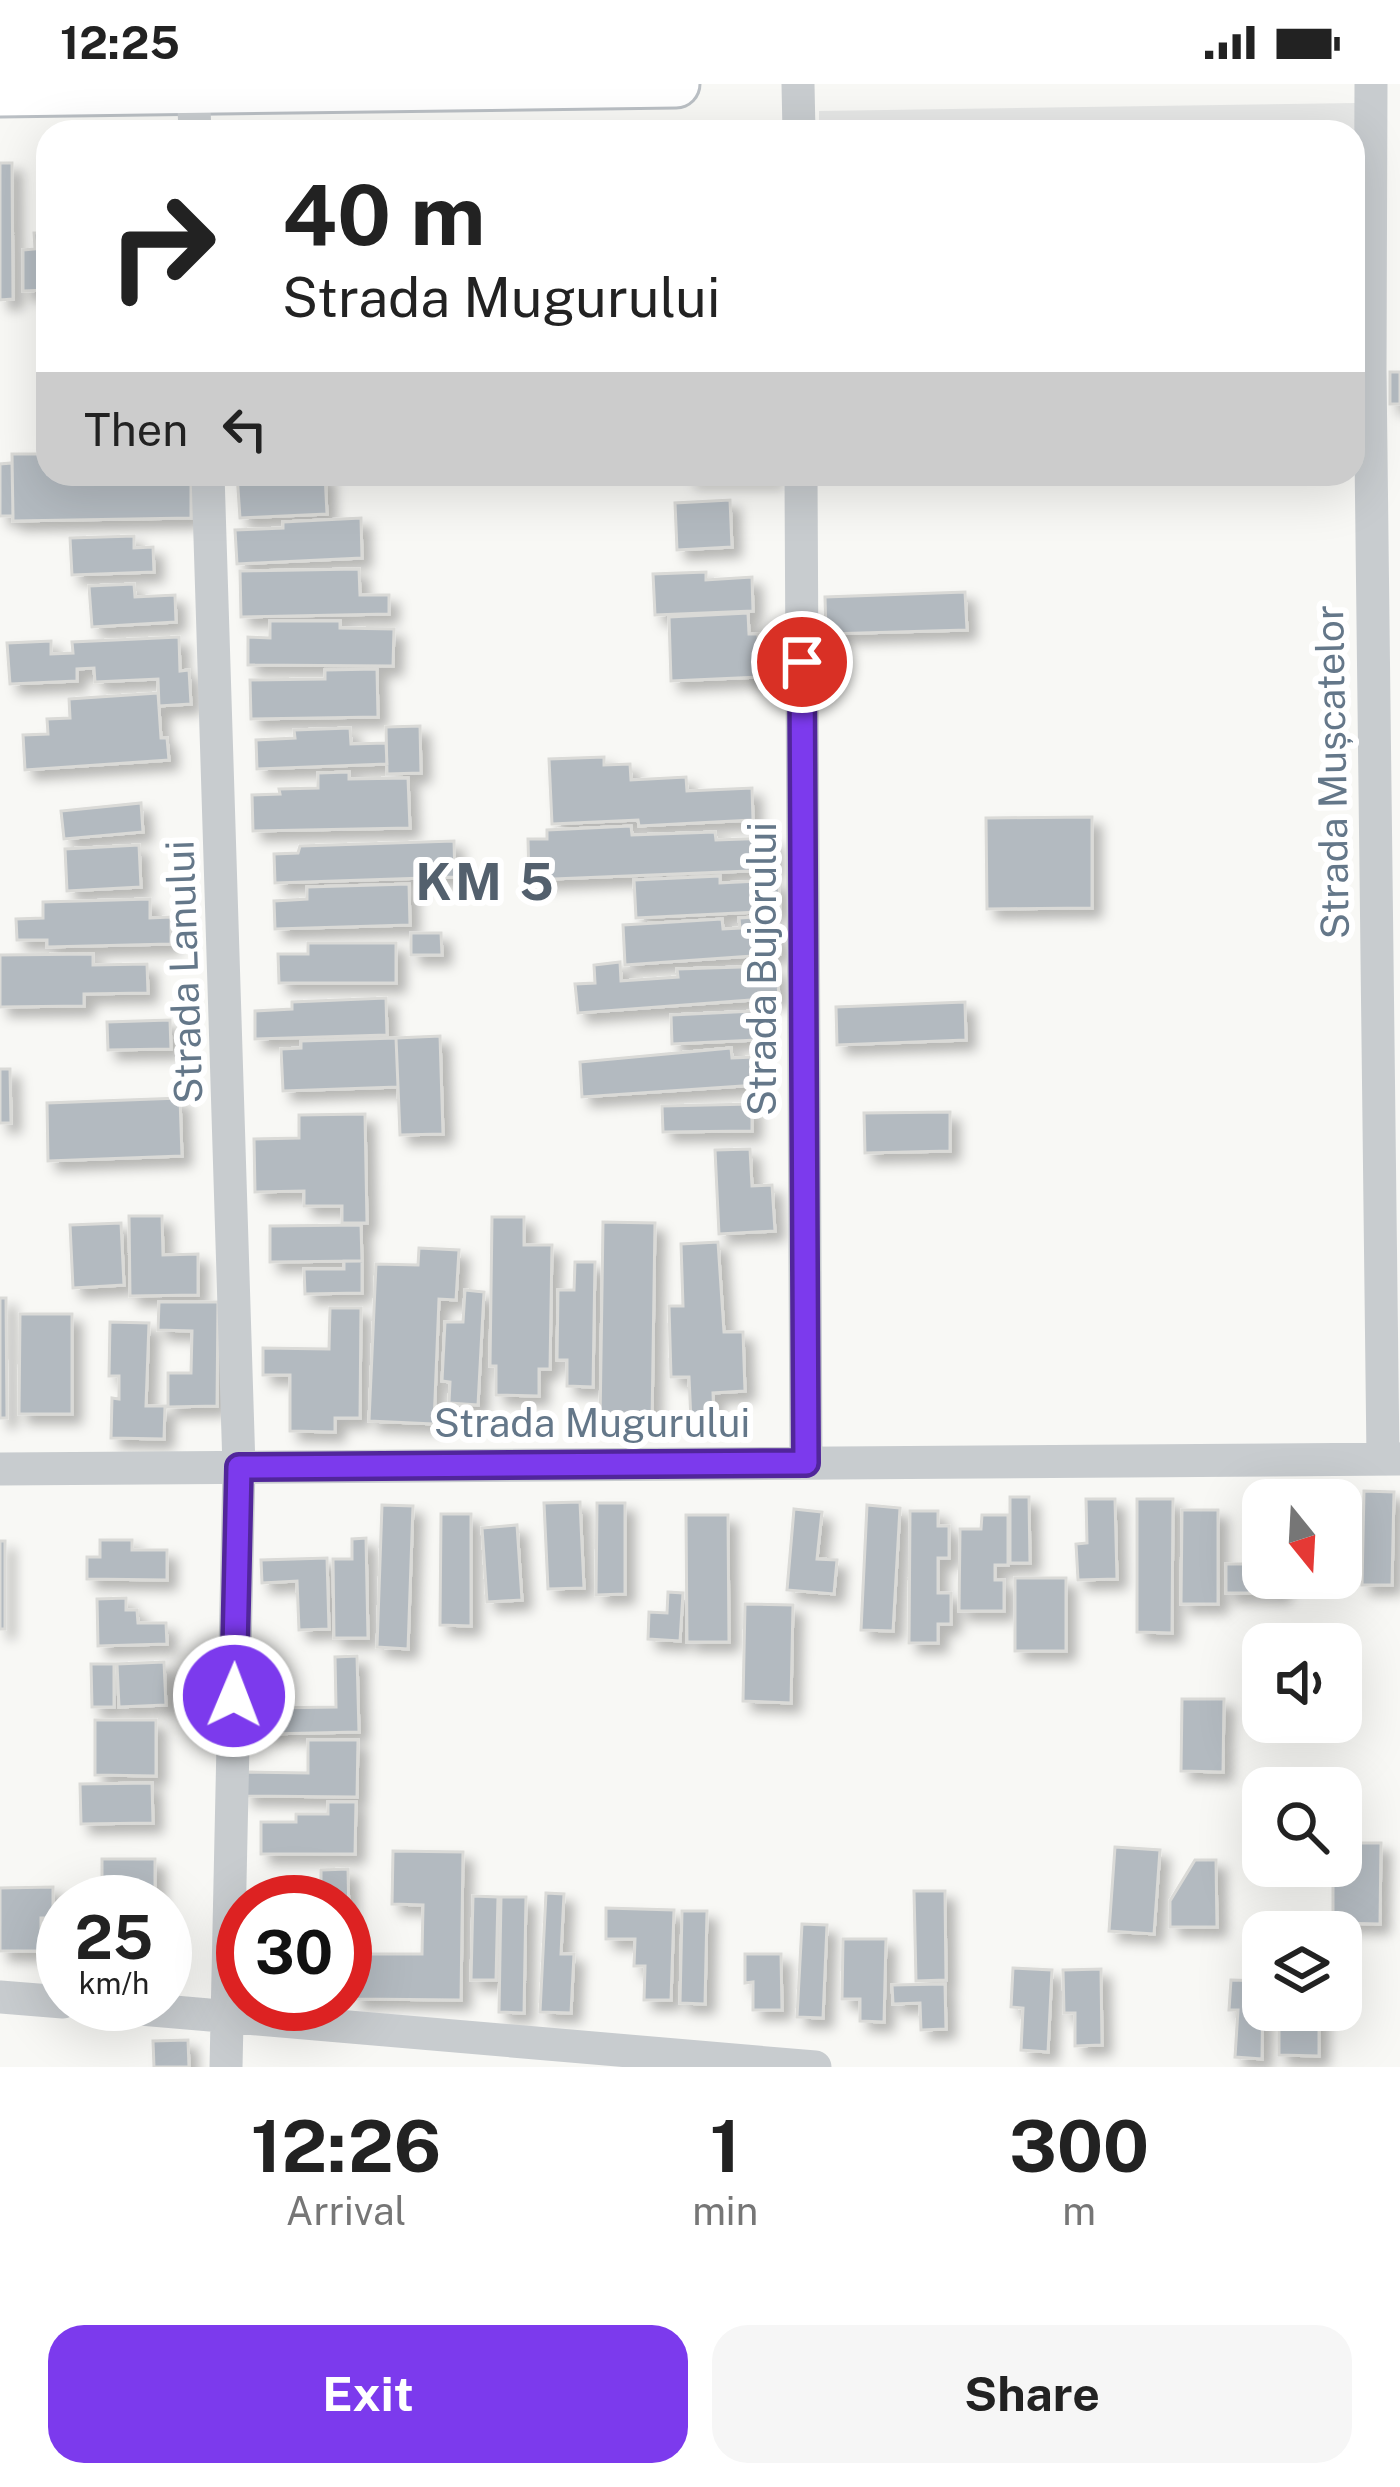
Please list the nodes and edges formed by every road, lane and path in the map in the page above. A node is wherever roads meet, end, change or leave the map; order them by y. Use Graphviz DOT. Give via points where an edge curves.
graph roads {
  1 [pos="676,84"];
  2 [pos="798,84"];
  3 [pos="1371,84"];
  4 [pos="0,94"];
  5 [pos="194,102"];
  6 [pos="799,120"];
  7 [pos="1365,256"];
  8 [pos="208,486"];
  9 [pos="801,486"];
  10 [pos="1364,486"];
  11 [pos="1391,1459"];
  12 [pos="806,1463"];
  13 [pos="239,1467"];
  14 [pos="0,1469"];
  15 [pos="230,1875"];
  16 [pos="0,1997"];
  17 [pos="36,2000"];
  18 [pos="372,2029"];
  19 [pos="227,2031"];
  20 [pos="226,2067"];
  21 [pos="815,2067"];
  1 -- 5 [label="street"];
  2 -- 6 [label="street"];
  3 -- 7 [label="street, Strada Mușcatelor"];
  4 -- 5 [label="street"];
  8 -- 13 [label="street, Strada Lanului"];
  9 -- 12 [label="street, Strada Bujorului"];
  10 -- 11 [label="street, Strada Mușcatelor"];
  11 -- 12 [label="street, Strada Mugurului"];
  12 -- 13 [label="street, Strada Mugurului"];
  13 -- 14 [label="street, Strada Mugurului"];
  13 -- 15 [label="street, Strada Lanului"];
  16 -- 17 [label="street"];
  18 -- 21 [label="street"];
  19 -- 20 [label="street, Strada Lanului"];
}
